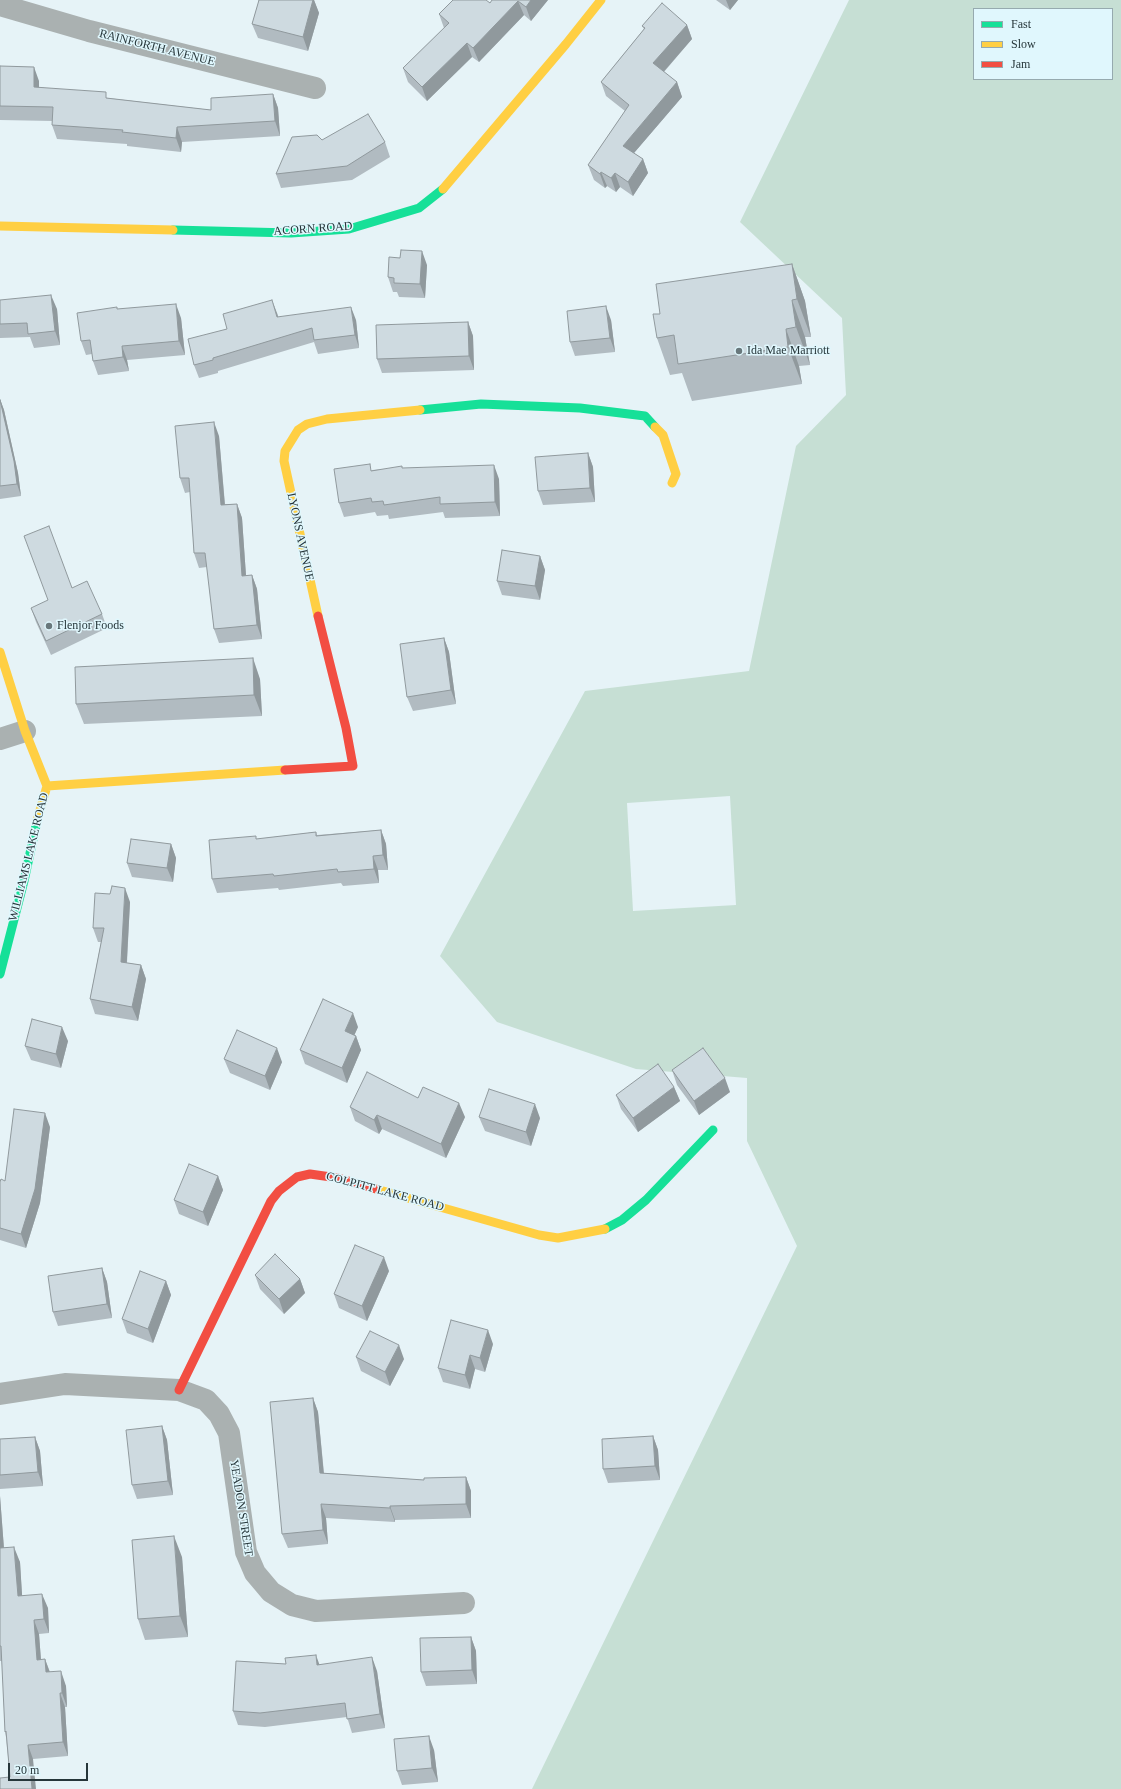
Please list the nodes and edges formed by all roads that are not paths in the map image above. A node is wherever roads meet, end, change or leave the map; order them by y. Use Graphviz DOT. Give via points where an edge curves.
graph roads {
  1 [pos="601,0"];
  2 [pos="0,5"];
  3 [pos="314,88"];
  4 [pos="0,226"];
  5 [pos="672,483"];
  6 [pos="0,652"];
  7 [pos="25,732"];
  8 [pos="0,739"];
  9 [pos="47,786"];
  10 [pos="0,974"];
  11 [pos="713,1130"];
  12 [pos="179,1390"];
  13 [pos="0,1394"];
  14 [pos="464,1603"];
  1 -- 4 [label="street, ACORN ROAD" via="440,192 419,208 350,229 291,233"];
  2 -- 3 [label="street, RAINFORTH AVENUE" via="89,31"];
  5 -- 9 [label="street, LYONS AVENUE" via="676,474 663,436 645,416 580,408 481,404 327,419 307,424 298,430 290,441 284,461 353,766"];
  6 -- 7 [label="street, WILLIAMS LAKE ROAD"];
  7 -- 8 [label="street"];
  7 -- 9 [label="street, WILLIAMS LAKE ROAD"];
  9 -- 10 [label="street, WILLIAMS LAKE ROAD"];
  11 -- 12 [label="street, COLPITT LAKE ROAD" via="646,1200 622,1220 608,1228 558,1238 539,1235 338,1178 310,1174 297,1177 270,1201"];
  12 -- 13 [label="street" via="66,1384"];
  12 -- 14 [label="street, YEADON STREET" via="206,1400 224,1422 229,1433 246,1552 255,1573 271,1592 292,1605 316,1611"];
}
